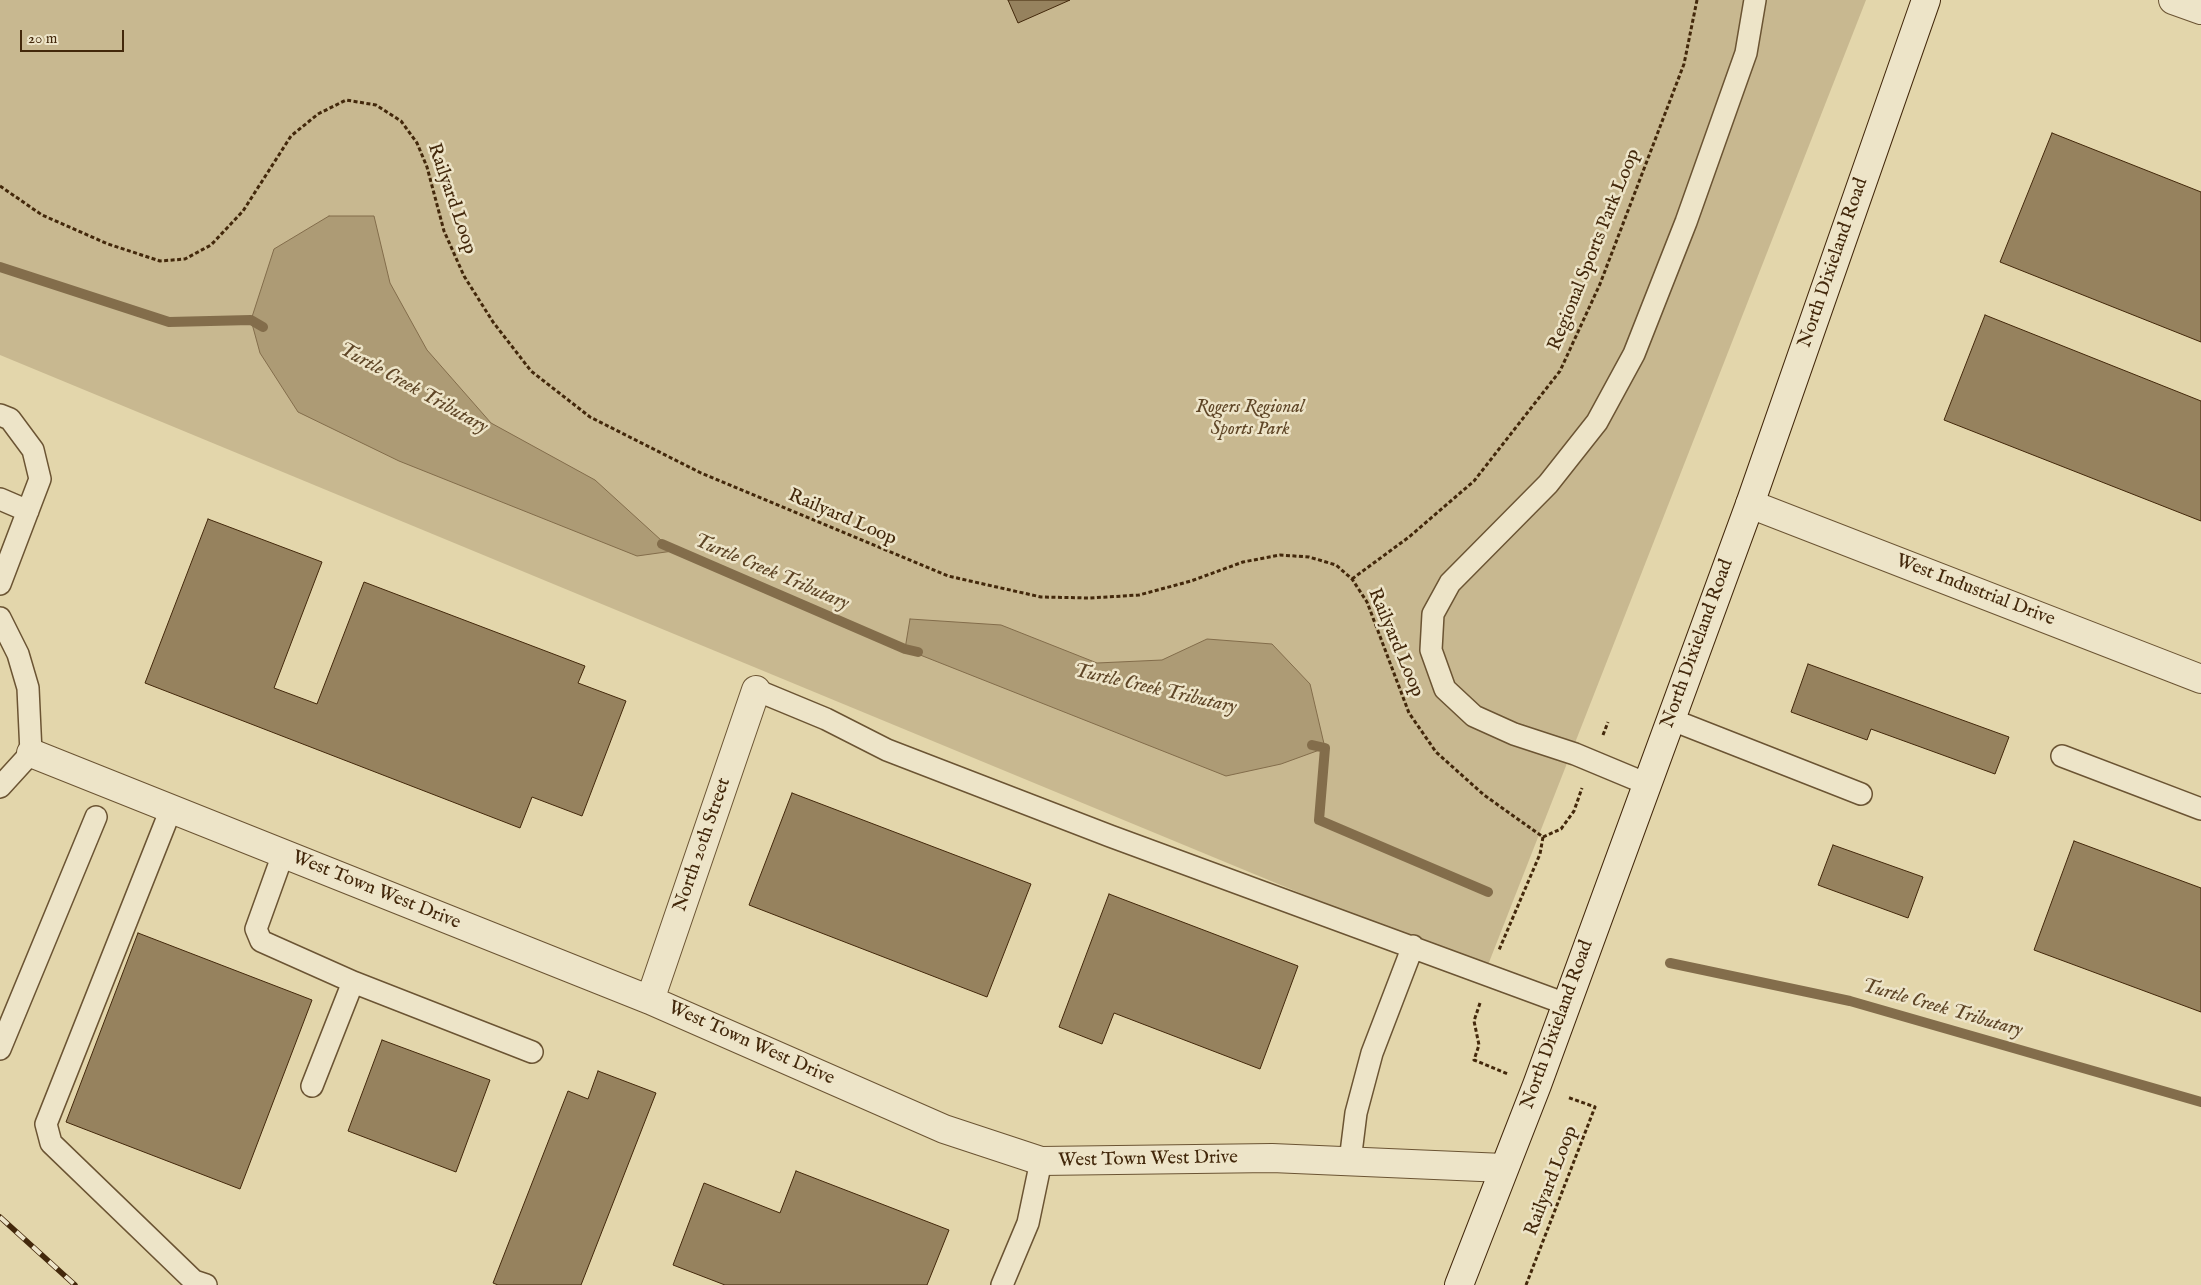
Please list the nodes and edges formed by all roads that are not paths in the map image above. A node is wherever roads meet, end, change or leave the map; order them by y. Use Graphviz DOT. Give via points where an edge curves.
graph roads {
  1 [pos="1755,0"];
  2 [pos="1926,0"];
  3 [pos="2173,0"];
  4 [pos="2201,10"];
  5 [pos="0,415"];
  6 [pos="0,499"];
  7 [pos="1750,504"];
  8 [pos="28,511"];
  9 [pos="0,584"];
  10 [pos="0,618"];
  11 [pos="2201,679"];
  12 [pos="756,690"];
  13 [pos="1670,719"];
  14 [pos="31,753"];
  15 [pos="2062,756"];
  16 [pos="1646,784"];
  17 [pos="0,787"];
  18 [pos="1861,794"];
  19 [pos="171,809"];
  20 [pos="2201,810"];
  21 [pos="96,817"];
  22 [pos="283,854"];
  23 [pos="1413,946"];
  24 [pos="353,982"];
  25 [pos="650,1000"];
  26 [pos="1566,1004"];
  27 [pos="0,1049"];
  28 [pos="532,1052"];
  29 [pos="312,1086"];
  30 [pos="1350,1161"];
  31 [pos="1041,1162"];
  32 [pos="1504,1168"];
  33 [pos="206,1285"];
  34 [pos="1002,1285"];
  35 [pos="1459,1285"];
  1 -- 16 [label="lane" via="1746,53 1686,222 1634,354 1597,422 1548,484 1450,583 1433,614 1431,650 1445,689 1474,716"];
  2 -- 7 [label="street, North Dixieland Road"];
  3 -- 4 [label="street"];
  5 -- 8 [label="lane" via="10,419 32,450 40,479"];
  6 -- 8 [label="lane"];
  7 -- 11 [label="street, West Industrial Drive"];
  7 -- 13 [label="street, North Dixieland Road"];
  8 -- 9 [label="lane"];
  10 -- 14 [label="lane" via="18,654 28,688"];
  12 -- 23 [label="lane" via="826,719 887,750 1110,836"];
  12 -- 25 [label="street, North 20th Street"];
  13 -- 16 [label="street, North Dixieland Road"];
  13 -- 18 [label="lane"];
  14 -- 17 [label="lane"];
  14 -- 19 [label="street, West Town West Drive"];
  15 -- 20 [label="lane"];
  16 -- 26 [label="street, North Dixieland Road"];
  19 -- 22 [label="street, West Town West Drive"];
  19 -- 33 [label="lane" via="46,1124 51,1143 194,1281"];
  21 -- 27 [label="lane"];
  22 -- 24 [label="lane" via="256,929 261,941"];
  22 -- 25 [label="street, West Town West Drive"];
  23 -- 26 [label="lane"];
  23 -- 30 [label="lane" via="1372,1053 1356,1113"];
  24 -- 28 [label="lane"];
  24 -- 29 [label="lane"];
  25 -- 31 [label="street, West Town West Drive" via="944,1129"];
  26 -- 32 [label="street, North Dixieland Road"];
  30 -- 31 [label="street, West Town West Drive" via="1272,1158"];
  30 -- 32 [label="street, West Town West Drive"];
  31 -- 34 [label="lane" via="1028,1223"];
  32 -- 35 [label="street, North Dixieland Road"];
}
